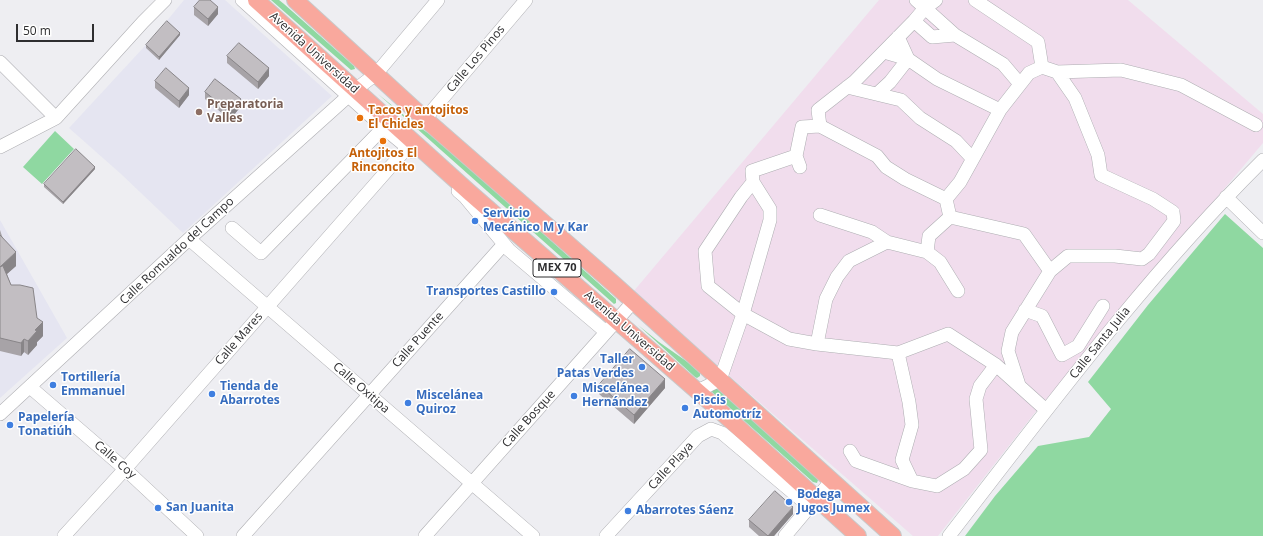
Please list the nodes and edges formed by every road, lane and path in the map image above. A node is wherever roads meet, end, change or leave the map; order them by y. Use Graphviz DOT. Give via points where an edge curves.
graph roads {
  1 [pos="165,0"];
  2 [pos="242,0"];
  3 [pos="256,0"];
  4 [pos="295,0"];
  5 [pos="438,0"];
  6 [pos="526,0"];
  7 [pos="936,0"];
  8 [pos="975,0"];
  9 [pos="920,4"];
  10 [pos="914,21"];
  11 [pos="955,35"];
  12 [pos="898,37"];
  13 [pos="884,52"];
  14 [pos="908,59"];
  15 [pos="0,62"];
  16 [pos="1003,64"];
  17 [pos="1042,67"];
  18 [pos="1057,72"];
  19 [pos="1029,73"];
  20 [pos="376,74"];
  21 [pos="1020,84"];
  22 [pos="847,87"];
  23 [pos="352,92"];
  24 [pos="877,94"];
  25 [pos="1000,110"];
  26 [pos="56,118"];
  27 [pos="425,119"];
  28 [pos="387,124"];
  29 [pos="1256,125"];
  30 [pos="820,126"];
  31 [pos="410,144"];
  32 [pos="0,147"];
  33 [pos="972,158"];
  34 [pos="1263,160"];
  35 [pos="753,182"];
  36 [pos="1226,197"];
  37 [pos="946,199"];
  38 [pos="820,215"];
  39 [pos="950,217"];
  40 [pos="232,228"];
  41 [pos="1263,233"];
  42 [pos="189,239"];
  43 [pos="887,242"];
  44 [pos="504,244"];
  45 [pos="927,252"];
  46 [pos="1050,271"];
  47 [pos="958,291"];
  48 [pos="633,302"];
  49 [pos="267,306"];
  50 [pos="1103,306"];
  51 [pos="1025,310"];
  52 [pos="743,314"];
  53 [pos="611,326"];
  54 [pos="817,344"];
  55 [pos="898,353"];
  56 [pos="996,364"];
  57 [pos="720,380"];
  58 [pos="1019,385"];
  59 [pos="30,387"];
  60 [pos="697,391"];
  61 [pos="369,394"];
  62 [pos="1046,410"];
  63 [pos="0,413"];
  64 [pos="850,450"];
  65 [pos="125,469"];
  66 [pos="832,480"];
  67 [pos="912,481"];
  68 [pos="472,484"];
  69 [pos="813,503"];
  70 [pos="64,536"];
  71 [pos="197,536"];
  72 [pos="243,536"];
  73 [pos="425,536"];
  74 [pos="533,536"];
  75 [pos="606,536"];
  76 [pos="785,536"];
  77 [pos="858,536"];
  78 [pos="893,536"];
  79 [pos="949,536"];
  1 -- 26 [label="street"];
  2 -- 23 [label="street"];
  3 -- 23 [label="main road, Avenida Universidad / MEX 70"];
  4 -- 20 [label="main road, Avenida Universidad / MEX 70"];
  5 -- 20 [label="street, Calle Romualdo del Campo"];
  6 -- 27 [label="street, Calle Los Pinos"];
  7 -- 9 [label="street"];
  8 -- 17 [label="street" via="1038,42"];
  9 -- 10 [label="street"];
  9 -- 11 [label="street"];
  10 -- 11 [label="street" via="932,37"];
  10 -- 12 [label="street"];
  11 -- 16 [label="street"];
  12 -- 13 [label="street"];
  12 -- 14 [label="street"];
  13 -- 14 [label="street"];
  13 -- 22 [label="street"];
  14 -- 24 [label="street"];
  14 -- 25 [label="street" via="937,79"];
  15 -- 26 [label="street"];
  16 -- 19 [label="street"];
  16 -- 21 [label="street"];
  17 -- 18 [label="street"];
  17 -- 19 [label="street"];
  18 -- 29 [label="street" via="1121,70 1181,85"];
  18 -- 46 [label="street" via="1075,98 1098,155 1101,175 1153,199 1173,212 1174,221 1149,254 1142,258 1068,256"];
  19 -- 21 [label="street"];
  20 -- 23 [label="street, Calle Romualdo del Campo"];
  20 -- 27 [label="main road, Avenida Universidad / MEX 70"];
  21 -- 25 [label="street"];
  22 -- 24 [label="street"];
  22 -- 30 [label="street" via="818,110"];
  23 -- 28 [label="main road, Avenida Universidad / MEX 70"];
  23 -- 42 [label="street, Calle Romualdo del Campo"];
  24 -- 33 [label="street" via="901,100 920,118 956,141"];
  25 -- 33 [label="street"];
  26 -- 32 [label="street"];
  27 -- 48 [label="main road, Avenida Universidad / MEX 70"];
  28 -- 31 [label="main road, Avenida Universidad / MEX 70"];
  28 -- 40 [label="street" via="261,253"];
  30 -- 35 [label="street" via="802,127 798,162 752,171"];
  30 -- 37 [label="street" via="877,156 886,167 906,179"];
  31 -- 44 [label="street" via="465,197"];
  31 -- 49 [label="street, Calle Mares"];
  31 -- 53 [label="main road, Avenida Universidad / MEX 70"];
  33 -- 37 [label="street" via="960,182"];
  34 -- 36 [label="street, Calle Santa Julia"];
  35 -- 52 [label="street" via="770,209 770,220"];
  35 -- 52 [label="street" via="705,251 708,286"];
  36 -- 41 [label="street"];
  36 -- 62 [label="street, Calle Santa Julia" via="1125,312"];
  37 -- 39 [label="street"];
  38 -- 43 [label="street" via="872,232"];
  39 -- 45 [label="street" via="929,236"];
  39 -- 46 [label="street" via="1024,234"];
  42 -- 49 [label="street, Calle Oxitipa"];
  42 -- 59 [label="street, Calle Romualdo del Campo"];
  43 -- 45 [label="street"];
  43 -- 54 [label="street" via="849,261 837,277 826,299"];
  44 -- 53 [label="street"];
  44 -- 61 [label="street, Calle Puente"];
  45 -- 47 [label="street" via="940,262"];
  46 -- 51 [label="street"];
  48 -- 53 [label="street, Calle Bosque"];
  48 -- 57 [label="main road, Avenida Universidad / MEX 70"];
  49 -- 61 [label="street, Calle Oxitipa"];
  49 -- 65 [label="street, Calle Mares"];
  50 -- 51 [label="street" via="1078,346 1062,355 1042,316"];
  51 -- 58 [label="street" via="1012,332 1008,351"];
  52 -- 54 [label="street" via="789,339"];
  52 -- 57 [label="street"];
  53 -- 60 [label="main road, Avenida Universidad / MEX 70"];
  53 -- 68 [label="street, Calle Bosque"];
  54 -- 55 [label="street"];
  55 -- 56 [label="street" via="948,334"];
  55 -- 67 [label="street" via="912,425 902,460"];
  56 -- 58 [label="street"];
  56 -- 67 [label="street" via="980,386 976,399 981,450 964,469 937,486"];
  57 -- 60 [label="street"];
  57 -- 66 [label="main road, Avenida Universidad / MEX 70"];
  58 -- 62 [label="street"];
  59 -- 63 [label="street, Calle Romualdo del Campo"];
  59 -- 65 [label="street, Calle Coy"];
  60 -- 69 [label="main road, Avenida Universidad / MEX 70"];
  61 -- 68 [label="street, Calle Oxitipa"];
  61 -- 72 [label="street, Calle Puente"];
  62 -- 79 [label="street, Calle Santa Julia"];
  64 -- 67 [label="street" via="856,461"];
  65 -- 70 [label="street, Calle Mares"];
  65 -- 71 [label="street, Calle Coy"];
  66 -- 69 [label="street"];
  66 -- 78 [label="main road, Avenida Universidad / MEX 70"];
  68 -- 73 [label="street, Calle Bosque"];
  68 -- 74 [label="street, Calle Oxitipa"];
  69 -- 75 [label="street, Calle Playa" via="722,433 710,429 698,436"];
  69 -- 76 [label="street"];
  69 -- 77 [label="main road, Avenida Universidad / MEX 70"];
}
